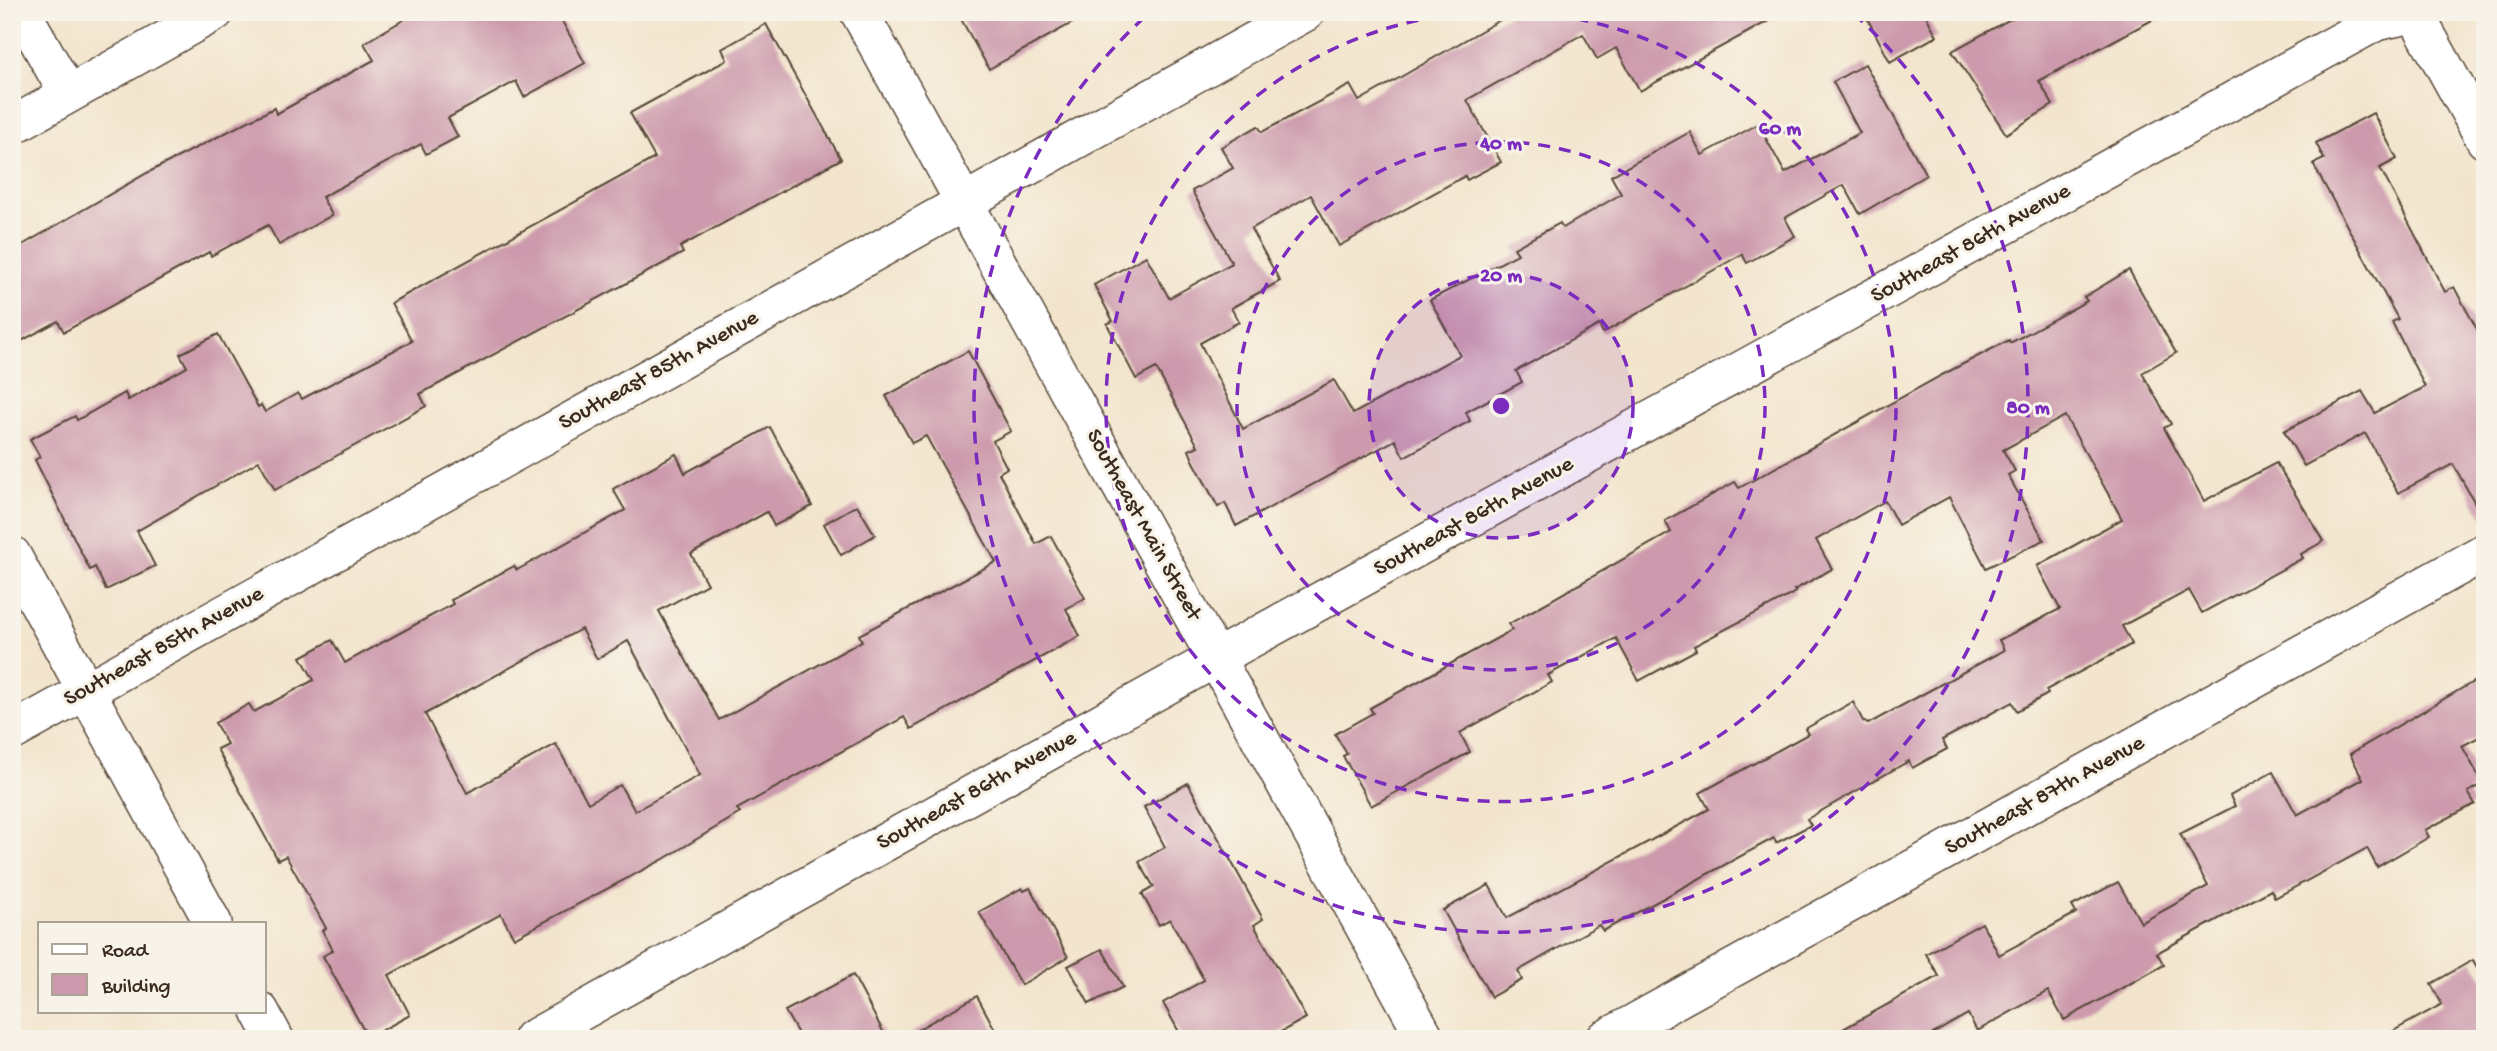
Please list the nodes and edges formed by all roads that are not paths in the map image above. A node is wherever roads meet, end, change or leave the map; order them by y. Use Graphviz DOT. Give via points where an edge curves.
graph roads {
  1 [pos="22,12"];
  2 [pos="215,12"];
  3 [pos="859,12"];
  4 [pos="1306,12"];
  5 [pos="2417,13"];
  6 [pos="68,94"];
  7 [pos="12,126"];
  8 [pos="2485,140"];
  9 [pos="962,202"];
  10 [pos="2485,552"];
  11 [pos="12,555"];
  12 [pos="1218,657"];
  13 [pos="88,690"];
  14 [pos="12,732"];
  15 [pos="212,922"];
  16 [pos="261,1012"];
  17 [pos="275,1039"];
  18 [pos="532,1039"];
  19 [pos="1426,1039"];
  20 [pos="1605,1039"];
  1 -- 6 [label="street"];
  2 -- 6 [label="street"];
  3 -- 9 [label="street, Southeast Main Street"];
  4 -- 9 [label="street, Southeast 85th Avenue"];
  5 -- 8 [label="street"];
  5 -- 12 [label="street, Southeast 86th Avenue" via="2376,22"];
  6 -- 7 [label="street"];
  9 -- 12 [label="street, Southeast Main Street"];
  9 -- 13 [label="street, Southeast 85th Avenue"];
  10 -- 20 [label="street, Southeast 87th Avenue"];
  11 -- 13 [label="street"];
  12 -- 18 [label="street, Southeast 86th Avenue"];
  12 -- 19 [label="street, Southeast Main Street"];
  13 -- 14 [label="street, Southeast 85th Avenue"];
  13 -- 15 [label="street"];
  16 -- 17 [label="street"];
}
